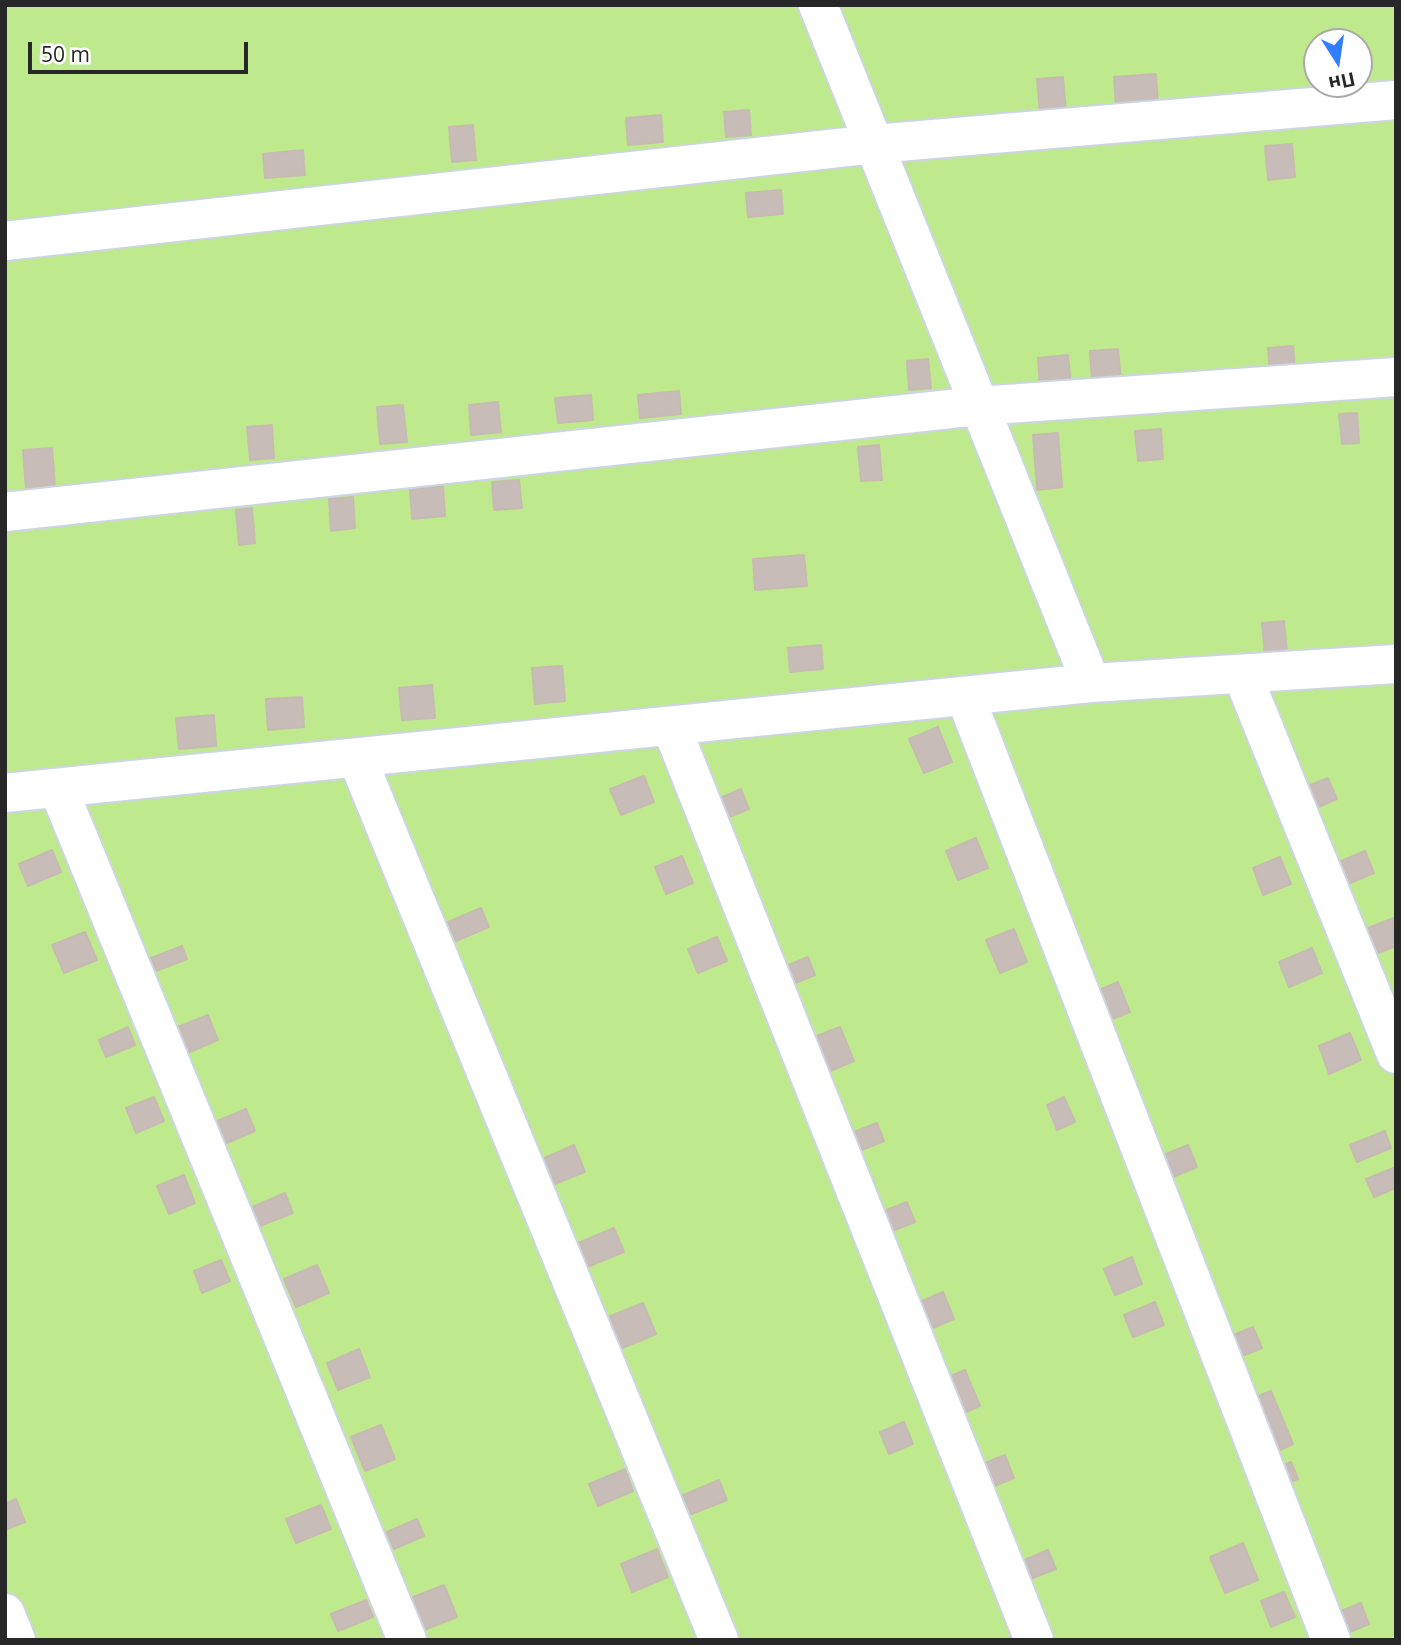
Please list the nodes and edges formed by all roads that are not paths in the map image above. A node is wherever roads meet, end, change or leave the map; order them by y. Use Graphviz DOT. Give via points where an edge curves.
graph roads {
  1 [pos="818,5"];
  2 [pos="1396,100"];
  3 [pos="874,144"];
  4 [pos="5,241"];
  5 [pos="1396,377"];
  6 [pos="978,407"];
  7 [pos="5,512"];
  8 [pos="1396,664"];
  9 [pos="1242,674"];
  10 [pos="1091,683"];
  11 [pos="965,696"];
  12 [pos="671,726"];
  13 [pos="357,758"];
  14 [pos="58,788"];
  15 [pos="5,793"];
  16 [pos="1396,1054"];
  17 [pos="5,1613"];
  18 [pos="16,1640"];
  19 [pos="407,1640"];
  20 [pos="719,1640"];
  21 [pos="1034,1640"];
  22 [pos="1331,1640"];
  1 -- 3 [label="lane"];
  2 -- 3 [label="lane"];
  3 -- 4 [label="lane"];
  3 -- 6 [label="lane"];
  5 -- 6 [label="lane"];
  6 -- 7 [label="lane"];
  6 -- 10 [label="lane"];
  8 -- 9 [label="lane"];
  9 -- 10 [label="lane"];
  9 -- 16 [label="lane"];
  10 -- 11 [label="lane"];
  11 -- 12 [label="lane"];
  11 -- 22 [label="lane"];
  12 -- 13 [label="lane"];
  12 -- 21 [label="lane"];
  13 -- 14 [label="lane"];
  13 -- 20 [label="lane"];
  14 -- 15 [label="lane"];
  14 -- 19 [label="lane"];
  17 -- 18 [label="lane"];
}
